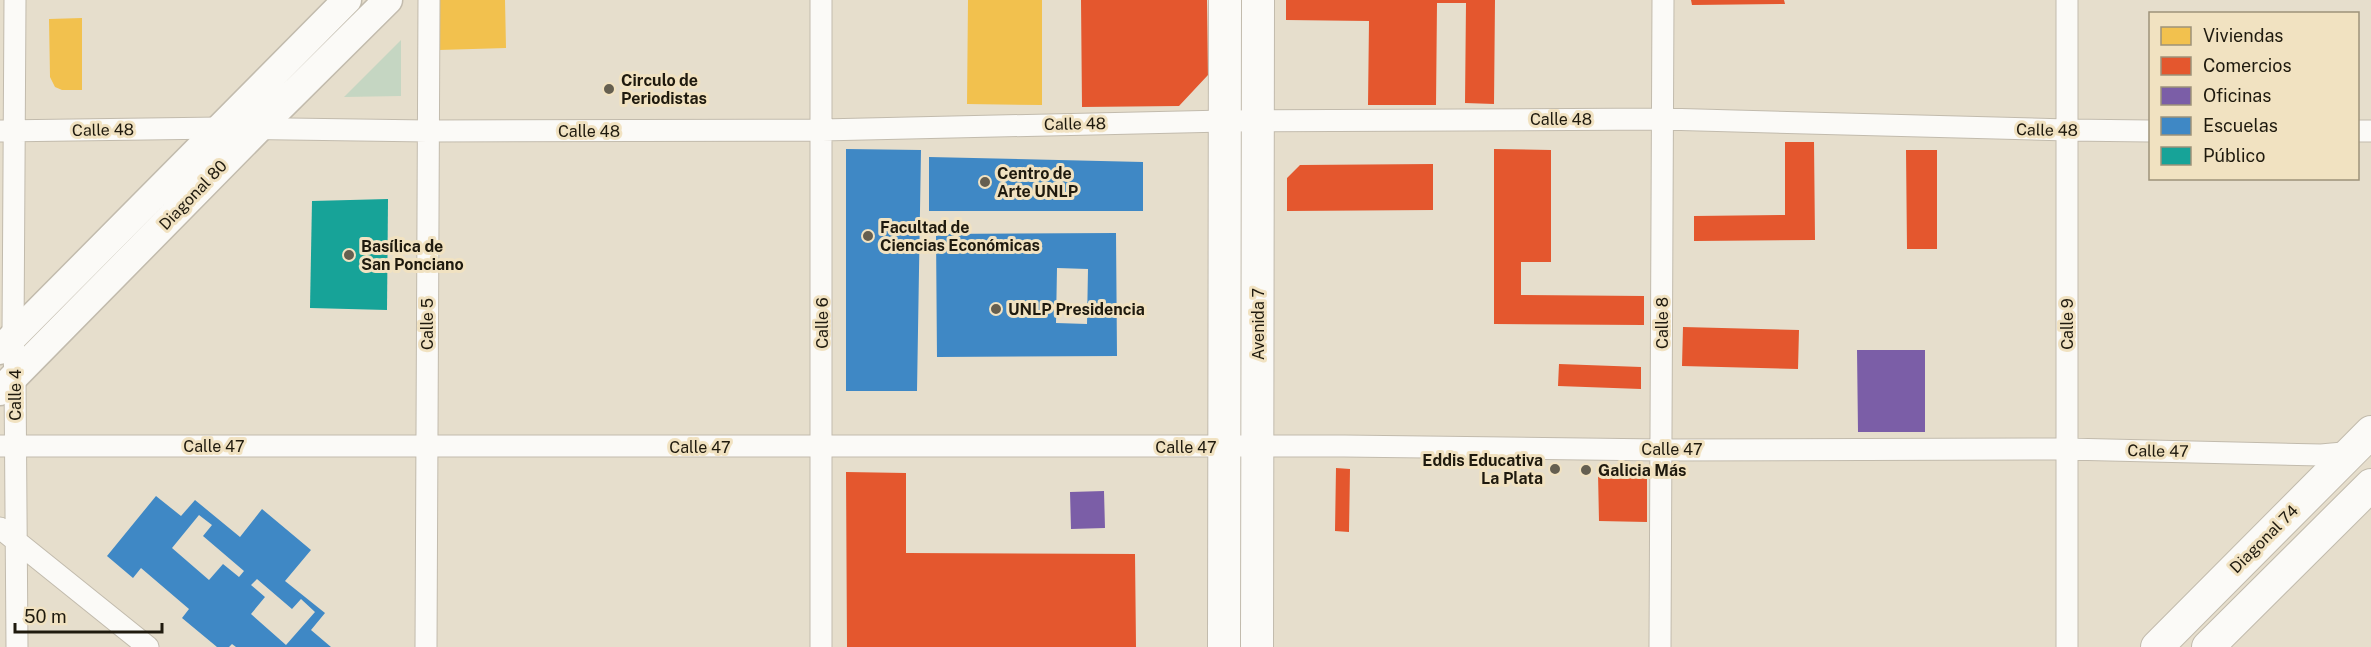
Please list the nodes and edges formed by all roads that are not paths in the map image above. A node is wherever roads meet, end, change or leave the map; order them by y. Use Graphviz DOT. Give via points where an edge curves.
graph roads {
  1 [pos="15,0"];
  2 [pos="347,0"];
  3 [pos="388,0"];
  4 [pos="429,0"];
  5 [pos="821,0"];
  6 [pos="1225,0"];
  7 [pos="1258,0"];
  8 [pos="1664,0"];
  9 [pos="2067,0"];
  10 [pos="1663,119"];
  11 [pos="1258,120"];
  12 [pos="1225,121"];
  13 [pos="220,128"];
  14 [pos="258,129"];
  15 [pos="822,130"];
  16 [pos="2067,130"];
  17 [pos="2149,130"];
  18 [pos="7,131"];
  19 [pos="428,131"];
  20 [pos="7,344"];
  21 [pos="8,383"];
  22 [pos="2364,445"];
  23 [pos="7,446"];
  24 [pos="427,446"];
  25 [pos="822,447"];
  26 [pos="1224,447"];
  27 [pos="1258,447"];
  28 [pos="2067,449"];
  29 [pos="1661,450"];
  30 [pos="2371,485"];
  31 [pos="0,528"];
  32 [pos="16,542"];
  33 [pos="17,647"];
  34 [pos="148,647"];
  35 [pos="426,647"];
  36 [pos="821,647"];
  37 [pos="1224,647"];
  38 [pos="1257,647"];
  39 [pos="1660,647"];
  40 [pos="2067,647"];
  41 [pos="2157,647"];
  42 [pos="2208,647"];
  1 -- 18 [label="street, Calle 4"];
  2 -- 13 [label="main road, Diagonal 80"];
  3 -- 14 [label="main road, Diagonal 80"];
  4 -- 19 [label="street, Calle 5"];
  5 -- 15 [label="street, Calle 6"];
  6 -- 12 [label="main road, Avenida 7"];
  7 -- 11 [label="main road, Avenida 7"];
  8 -- 10 [label="street, Calle 8"];
  9 -- 16 [label="street, Calle 9"];
  10 -- 11 [label="street, Calle 48"];
  10 -- 16 [label="street, Calle 48"];
  10 -- 29 [label="street, Calle 8"];
  11 -- 12 [label="street, Calle 48"];
  11 -- 27 [label="main road, Avenida 7"];
  12 -- 15 [label="street, Calle 48"];
  12 -- 26 [label="main road, Avenida 7"];
  13 -- 14 [label="street, Calle 48"];
  13 -- 18 [label="street, Calle 48"];
  13 -- 20 [label="main road, Diagonal 80"];
  14 -- 19 [label="street, Calle 48"];
  14 -- 21 [label="main road, Diagonal 80"];
  15 -- 19 [label="street, Calle 48"];
  15 -- 25 [label="street, Calle 6"];
  16 -- 17 [label="street, Calle 48"];
  16 -- 28 [label="street, Calle 9"];
  18 -- 20 [label="street, Calle 4"];
  19 -- 24 [label="street, Calle 5"];
  20 -- 21 [label="street, Calle 4"];
  21 -- 23 [label="street, Calle 4"];
  22 -- 28 [label="street, Calle 47" via="2321,455"];
  22 -- 41 [label="main road, Diagonal 74"];
  23 -- 24 [label="street, Calle 47"];
  23 -- 32 [label="street, Calle 4"];
  24 -- 25 [label="street, Calle 47"];
  24 -- 35 [label="street, Calle 5"];
  25 -- 26 [label="street, Calle 47"];
  25 -- 36 [label="street, Calle 6"];
  26 -- 27 [label="street, Calle 47"];
  26 -- 37 [label="main road, Avenida 7"];
  27 -- 29 [label="street, Calle 47"];
  27 -- 38 [label="main road, Avenida 7"];
  28 -- 29 [label="street, Calle 47"];
  28 -- 40 [label="street, Calle 9"];
  29 -- 39 [label="street, Calle 8"];
  30 -- 42 [label="main road"];
  31 -- 32 [label="street"];
  32 -- 33 [label="street, Calle 4"];
  32 -- 34 [label="street"];
}
